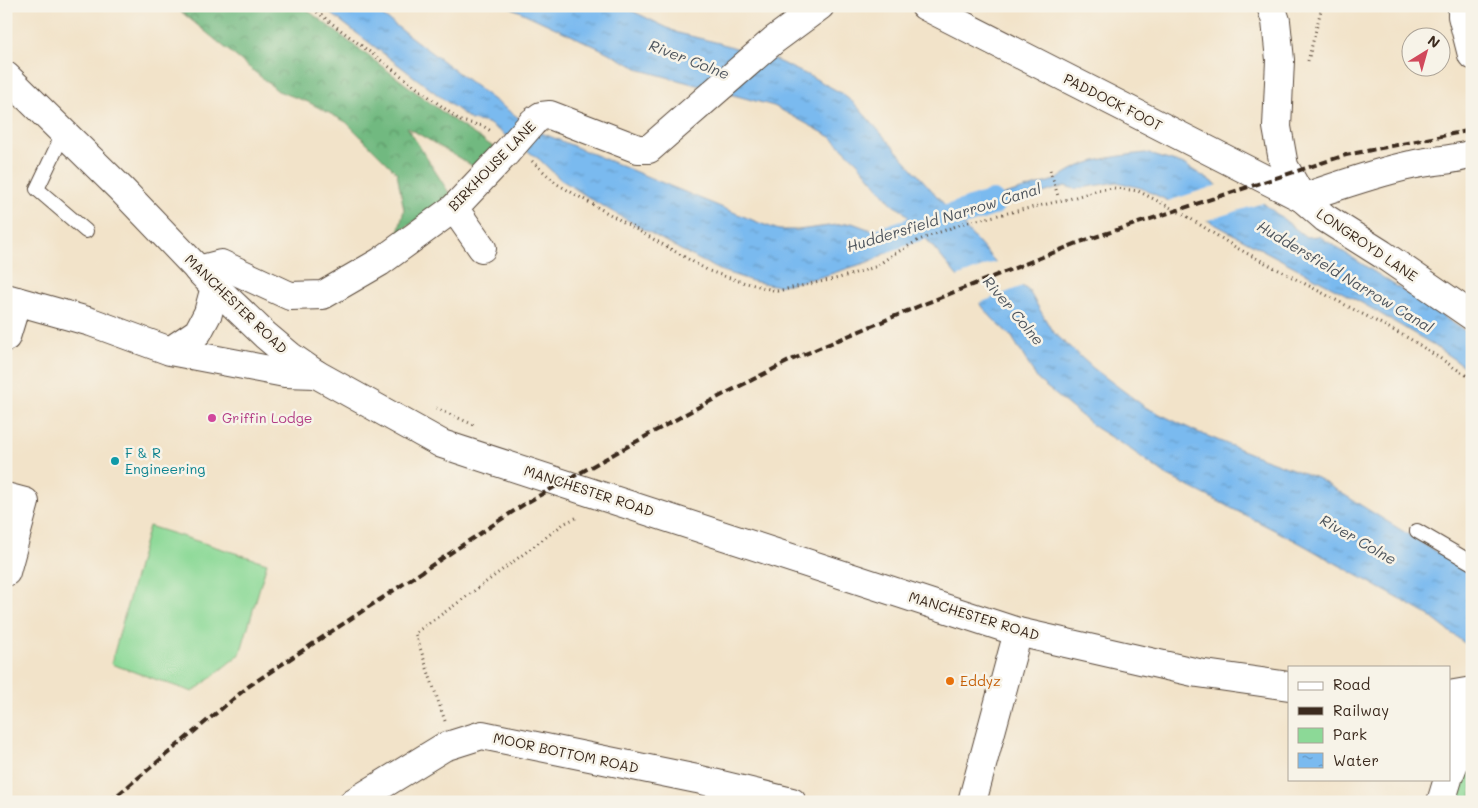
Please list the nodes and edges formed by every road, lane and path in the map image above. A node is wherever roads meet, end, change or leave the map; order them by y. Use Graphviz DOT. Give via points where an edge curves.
graph roads {
  1 [pos="310,6"];
  2 [pos="820,6"];
  3 [pos="1271,6"];
  4 [pos="1462,6"];
  5 [pos="929,7"];
  6 [pos="1472,55"];
  7 [pos="6,76"];
  8 [pos="64,132"];
  9 [pos="512,150"];
  10 [pos="1472,154"];
  11 [pos="1050,170"];
  12 [pos="1058,196"];
  13 [pos="1302,198"];
  14 [pos="454,208"];
  15 [pos="86,232"];
  16 [pos="482,248"];
  17 [pos="206,278"];
  18 [pos="12,300"];
  19 [pos="1472,316"];
  20 [pos="6,337"];
  21 [pos="170,351"];
  22 [pos="316,374"];
  23 [pos="1472,379"];
  24 [pos="431,406"];
  25 [pos="483,428"];
  26 [pos="16,499"];
  27 [pos="581,516"];
  28 [pos="1417,531"];
  29 [pos="1472,563"];
  30 [pos="6,572"];
  31 [pos="1018,632"];
  32 [pos="1288,686"];
  33 [pos="1459,694"];
  34 [pos="453,744"];
  35 [pos="1450,773"];
  36 [pos="354,802"];
  37 [pos="792,802"];
  38 [pos="972,802"];
  1 -- 9 [label="path" via="461,121 483,126"];
  2 -- 9 [label="street, BIRKHOUSE LANE, bridge" via="774,40 655,145 638,149 550,115 541,116 533,122"];
  3 -- 13 [label="street, LONGROYD LANE" via="1280,60 1277,127 1284,166"];
  4 -- 6 [label="street"];
  5 -- 13 [label="street, PADDOCK FOOT"];
  7 -- 8 [label="street, MANCHESTER ROAD"];
  8 -- 15 [label="lane" via="37,189"];
  8 -- 17 [label="street, MANCHESTER ROAD"];
  9 -- 14 [label="street, BIRKHOUSE LANE"];
  9 -- 23 [label="path" via="557,184 708,272 777,291 875,267 919,240 964,223 1098,190 1114,188 1138,192 1184,214 1235,247 1410,340"];
  10 -- 13 [label="street" via="1412,164"];
  11 -- 12 [label="path"];
  13 -- 19 [label="street, LONGROYD LANE" via="1325,218"];
  14 -- 16 [label="street"];
  14 -- 17 [label="street, BIRKHOUSE LANE" via="380,262 323,295 290,296 220,264"];
  17 -- 21 [label="street" via="208,314 198,332"];
  17 -- 22 [label="street, MANCHESTER ROAD" via="265,335"];
  18 -- 20 [label="street"];
  18 -- 21 [label="street" via="91,322"];
  21 -- 22 [label="street" via="285,373"];
  22 -- 31 [label="street, MANCHESTER ROAD" via="442,444"];
  24 -- 25 [label="path"];
  26 -- 30 [label="street"];
  27 -- 34 [label="path" via="565,523 415,633"];
  28 -- 29 [label="lane"];
  31 -- 32 [label="street, MANCHESTER ROAD" via="1198,673"];
  31 -- 38 [label="street"];
  33 -- 35 [label="street" via="1461,720"];
  34 -- 36 [label="street, MOOR BOTTOM ROAD"];
  34 -- 37 [label="street, MOOR BOTTOM ROAD" via="482,735"];
}
